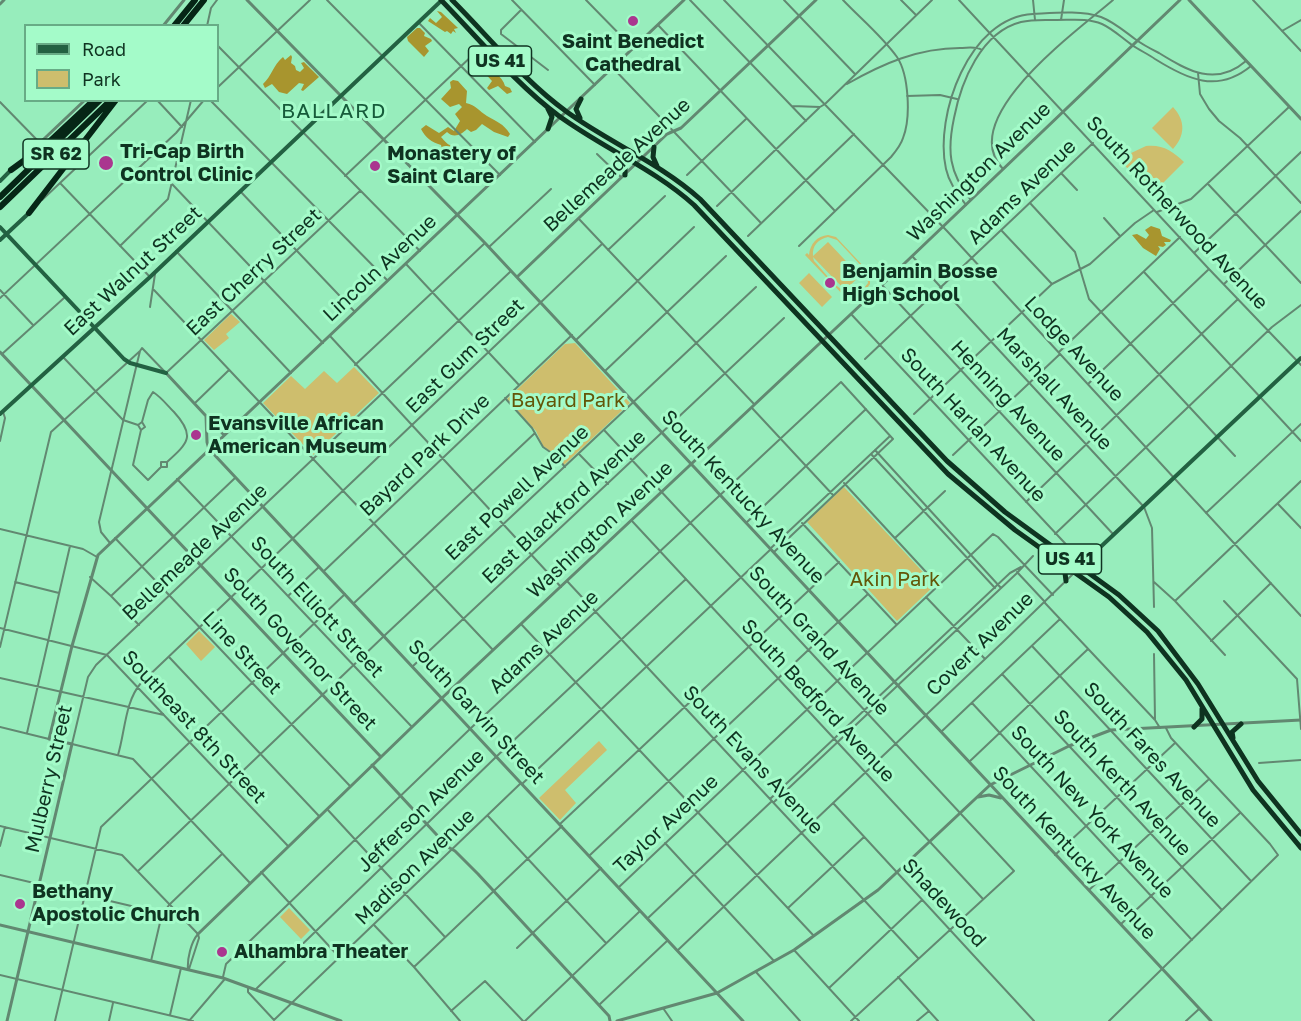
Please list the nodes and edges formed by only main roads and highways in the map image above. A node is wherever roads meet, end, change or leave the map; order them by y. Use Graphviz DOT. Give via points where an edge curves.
graph roads {
  1 [pos="195,0"];
  2 [pos="204,0"];
  3 [pos="441,0"];
  4 [pos="452,0"];
  5 [pos="176,24"];
  6 [pos="185,24"];
  7 [pos="581,99"];
  8 [pos="92,102"];
  9 [pos="98,102"];
  10 [pos="109,102"];
  11 [pos="114,102"];
  12 [pos="547,107"];
  13 [pos="583,122"];
  14 [pos="548,129"];
  15 [pos="654,147"];
  16 [pos="619,153"];
  17 [pos="657,166"];
  18 [pos="12,170"];
  19 [pos="623,176"];
  20 [pos="0,181"];
  21 [pos="0,197"];
  22 [pos="0,207"];
  23 [pos="29,213"];
  24 [pos="0,227"];
  25 [pos="6,234"];
  26 [pos="0,240"];
  27 [pos="744,245"];
  28 [pos="738,251"];
  29 [pos="94,328"];
  30 [pos="1300,361"];
  31 [pos="166,373"];
  32 [pos="890,402"];
  33 [pos="883,408"];
  34 [pos="1,413"];
  35 [pos="1093,556"];
  36 [pos="1064,565"];
  37 [pos="1081,566"];
  38 [pos="1074,572"];
  39 [pos="1093,574"];
  40 [pos="1066,581"];
  41 [pos="1198,699"];
  42 [pos="1241,724"];
  43 [pos="1194,727"];
  44 [pos="1238,750"];
  45 [pos="1301,834"];
  46 [pos="1301,848"];
  1 -- 5 [label="highway"];
  2 -- 6 [label="highway"];
  3 -- 12 [label="highway, US 41"];
  3 -- 29 [label="main road, East Walnut Street"];
  4 -- 13 [label="highway, US 41" via="536,86"];
  7 -- 13 [label="highway" via="576,109"];
  8 -- 18 [label="highway"];
  9 -- 21 [label="highway, SR 62"];
  10 -- 22 [label="highway, SR 62"];
  11 -- 23 [label="highway"];
  12 -- 14 [label="highway" via="552,117"];
  12 -- 16 [label="highway, US 41"];
  13 -- 17 [label="highway, US 41"];
  15 -- 17 [label="highway"];
  16 -- 19 [label="highway" via="626,164"];
  16 -- 28 [label="highway, US 41" via="686,198"];
  17 -- 27 [label="highway, US 41" via="700,199"];
  18 -- 20 [label="main road"];
  23 -- 25 [label="main road"];
  24 -- 25 [label="main road"];
  25 -- 26 [label="main road"];
  25 -- 29 [label="main road"];
  27 -- 28 [label="highway" via="738,245"];
  27 -- 32 [label="highway, US 41"];
  28 -- 33 [label="highway, US 41"];
  29 -- 31 [label="main road" via="127,361"];
  29 -- 34 [label="main road, East Walnut Street"];
  30 -- 35 [label="main road, Covert Avenue"];
  32 -- 33 [label="highway" via="890,408"];
  32 -- 37 [label="highway, US 41" via="979,491"];
  33 -- 36 [label="highway, US 41" via="970,494"];
  35 -- 37 [label="main road, Covert Avenue"];
  35 -- 39 [label="highway"];
  36 -- 38 [label="highway, US 41"];
  36 -- 40 [label="highway"];
  37 -- 38 [label="main road, Covert Avenue"];
  37 -- 39 [label="highway, US 41"];
  38 -- 41 [label="highway, US 41" via="1118,604 1147,632"];
  39 -- 44 [label="highway, US 41" via="1167,640"];
  41 -- 43 [label="highway" via="1203,715"];
  41 -- 46 [label="highway, US 41" via="1253,790"];
  42 -- 44 [label="highway" via="1232,734"];
  44 -- 45 [label="highway, US 41"];
}
